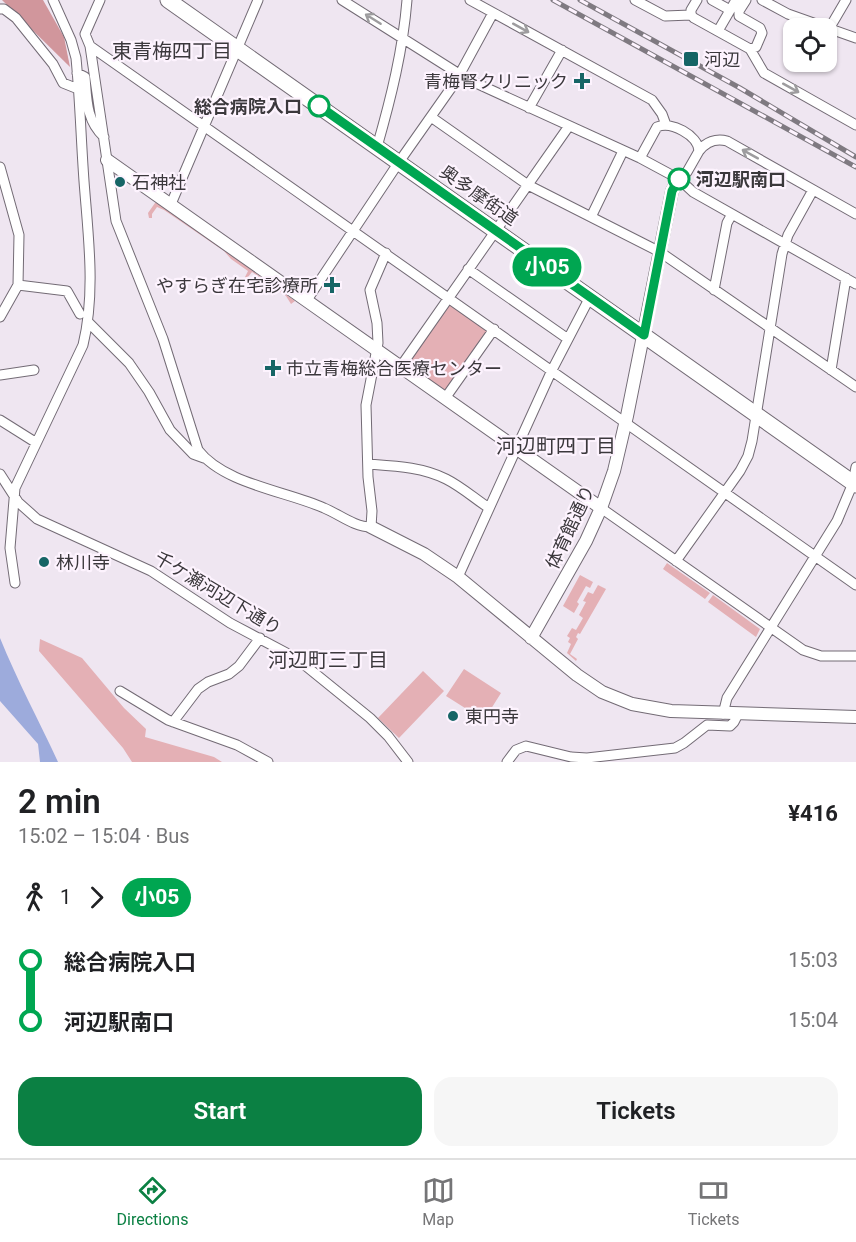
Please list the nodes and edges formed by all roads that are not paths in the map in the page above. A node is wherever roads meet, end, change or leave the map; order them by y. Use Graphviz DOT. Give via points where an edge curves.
graph roads {
  1 [pos="53,0"];
  2 [pos="100,0"];
  3 [pos="168,0"];
  4 [pos="258,0"];
  5 [pos="342,0"];
  6 [pos="407,0"];
  7 [pos="470,0"];
  8 [pos="635,0"];
  9 [pos="697,0"];
  10 [pos="712,0"];
  11 [pos="736,0"];
  12 [pos="746,0"];
  13 [pos="762,0"];
  14 [pos="846,0"];
  15 [pos="0,9"];
  16 [pos="730,10"];
  17 [pos="493,13"];
  18 [pos="691,15"];
  19 [pos="797,18"];
  20 [pos="836,18"];
  21 [pos="718,31"];
  22 [pos="837,31"];
  23 [pos="403,38"];
  24 [pos="856,38"];
  25 [pos="90,46"];
  26 [pos="237,48"];
  27 [pos="750,49"];
  28 [pos="562,50"];
  29 [pos="77,73"];
  30 [pos="459,74"];
  31 [pos="78,89"];
  32 [pos="529,108"];
  33 [pos="431,117"];
  34 [pos="205,125"];
  35 [pos="666,125"];
  36 [pos="856,125"];
  37 [pos="568,126"];
  38 [pos="104,136"];
  39 [pos="377,147"];
  40 [pos="624,151"];
  41 [pos="699,151"];
  42 [pos="640,158"];
  43 [pos="107,160"];
  44 [pos="399,162"];
  45 [pos="0,167"];
  46 [pos="679,179"];
  47 [pos="528,185"];
  48 [pos="813,190"];
  49 [pos="171,204"];
  50 [pos="732,214"];
  51 [pos="856,214"];
  52 [pos="591,217"];
  53 [pos="353,230"];
  54 [pos="495,230"];
  55 [pos="785,244"];
  56 [pos="660,252"];
  57 [pos="386,253"];
  58 [pos="468,269"];
  59 [pos="846,278"];
  60 [pos="856,284"];
  61 [pos="18,285"];
  62 [pos="714,290"];
  63 [pos="448,297"];
  64 [pos="590,297"];
  65 [pos="307,300"];
  66 [pos="80,314"];
  67 [pos="0,317"];
  68 [pos="89,323"];
  69 [pos="494,329"];
  70 [pos="770,329"];
  71 [pos="644,335"];
  72 [pos="568,339"];
  73 [pos="377,349"];
  74 [pos="401,366"];
  75 [pos="34,370"];
  76 [pos="552,370"];
  77 [pos="831,370"];
  78 [pos="0,375"];
  79 [pos="856,387"];
  80 [pos="446,397"];
  81 [pos="756,414"];
  82 [pos="0,420"];
  83 [pos="626,422"];
  84 [pos="35,442"];
  85 [pos="517,448"];
  86 [pos="204,458"];
  87 [pos="368,464"];
  88 [pos="0,474"];
  89 [pos="855,478"];
  90 [pos="725,492"];
  91 [pos="14,495"];
  92 [pos="489,508"];
  93 [pos="601,508"];
  94 [pos="370,527"];
  95 [pos="815,556"];
  96 [pos="676,561"];
  97 [pos="458,577"];
  98 [pos="15,584"];
  99 [pos="856,585"];
  100 [pos="771,628"];
  101 [pos="260,638"];
  102 [pos="531,638"];
  103 [pos="856,656"];
  104 [pos="120,691"];
  105 [pos="723,714"];
  106 [pos="738,714"];
  107 [pos="856,717"];
  108 [pos="173,722"];
  109 [pos="268,762"];
  110 [pos="408,762"];
  111 [pos="507,762"];
  1 -- 29 [label="street" via="71,40"];
  2 -- 25 [label="street" via="86,34"];
  3 -- 26 [label="main road, 奥多摩街道"];
  4 -- 26 [label="street"];
  23 -- 5 [label="street, one-way"];
  6 -- 23 [label="street"];
  7 -- 17 [label="street"];
  8 -- 18 [label="street" via="665,16"];
  9 -- 18 [label="street"];
  10 -- 16 [label="street"];
  11 -- 16 [label="street"];
  12 -- 27 [label="street" via="739,16 762,33 756,47"];
  13 -- 19 [label="street"];
  14 -- 20 [label="street"];
  15 -- 31 [label="street" via="16,18 53,64 63,83"];
  16 -- 21 [label="street"];
  17 -- 28 [label="street, one-way"];
  17 -- 30 [label="street"];
  18 -- 21 [label="street"];
  21 -- 27 [label="street"];
  22 -- 24 [label="street"];
  23 -- 30 [label="street"];
  23 -- 39 [label="street"];
  25 -- 34 [label="street"];
  25 -- 38 [label="street"];
  26 -- 34 [label="street"];
  26 -- 39 [label="main road, 奥多摩街道"];
  27 -- 36 [label="street, one-way" via="764,74"];
  28 -- 32 [label="street"];
  28 -- 35 [label="street" via="652,100"];
  29 -- 31 [label="street"];
  29 -- 38 [label="street" via="85,77 94,127"];
  30 -- 32 [label="street"];
  30 -- 33 [label="street"];
  31 -- 68 [label="street"];
  32 -- 37 [label="street"];
  33 -- 44 [label="street"];
  33 -- 47 [label="street"];
  34 -- 49 [label="street"];
  34 -- 53 [label="street"];
  35 -- 41 [label="street" via="696,141"];
  35 -- 42 [label="street" via="657,128"];
  37 -- 40 [label="street"];
  37 -- 47 [label="street"];
  38 -- 43 [label="street"];
  39 -- 44 [label="main road, 奥多摩街道"];
  40 -- 42 [label="street"];
  40 -- 52 [label="street"];
  41 -- 46 [label="street"];
  48 -- 41 [label="street, one-way" via="724,140 712,141"];
  42 -- 46 [label="street"];
  43 -- 49 [label="street"];
  43 -- 86 [label="street" via="116,221 163,339 196,446"];
  44 -- 53 [label="street"];
  44 -- 54 [label="main road, 奥多摩街道"];
  45 -- 61 [label="street" via="19,235"];
  46 -- 50 [label="street" via="693,192"];
  46 -- 56 [label="street, 体育館通り" via="672,191"];
  47 -- 52 [label="street"];
  47 -- 54 [label="street"];
  48 -- 51 [label="street"];
  48 -- 55 [label="street"];
  49 -- 65 [label="street"];
  50 -- 55 [label="street"];
  50 -- 62 [label="street"];
  52 -- 56 [label="street"];
  53 -- 57 [label="street"];
  53 -- 65 [label="street"];
  54 -- 58 [label="street"];
  54 -- 64 [label="main road, 奥多摩街道"];
  55 -- 59 [label="street"];
  55 -- 70 [label="street"];
  56 -- 62 [label="street"];
  56 -- 71 [label="street, 体育館通り"];
  57 -- 63 [label="street"];
  57 -- 73 [label="street" via="370,290 377,322"];
  58 -- 63 [label="street"];
  58 -- 72 [label="street"];
  59 -- 60 [label="street"];
  59 -- 77 [label="street"];
  61 -- 66 [label="street" via="67,291"];
  61 -- 67 [label="street"];
  62 -- 70 [label="street"];
  63 -- 69 [label="street"];
  63 -- 74 [label="street"];
  64 -- 71 [label="main road, 奥多摩街道"];
  64 -- 72 [label="street"];
  65 -- 73 [label="street"];
  68 -- 84 [label="street" via="75,364"];
  68 -- 86 [label="street" via="129,363 170,430 193,454"];
  69 -- 76 [label="street"];
  69 -- 80 [label="street"];
  70 -- 77 [label="street"];
  70 -- 81 [label="street"];
  71 -- 81 [label="main road, 奥多摩街道"];
  71 -- 83 [label="street, 体育館通り"];
  72 -- 76 [label="street"];
  73 -- 74 [label="street"];
  73 -- 87 [label="street" via="366,405"];
  74 -- 80 [label="street"];
  75 -- 78 [label="street"];
  76 -- 83 [label="street"];
  76 -- 85 [label="street"];
  77 -- 79 [label="street"];
  80 -- 85 [label="street"];
  81 -- 89 [label="main road, 奥多摩街道"];
  81 -- 90 [label="street" via="748,456"];
  82 -- 84 [label="street"];
  83 -- 90 [label="street"];
  83 -- 93 [label="street, 体育館通り"];
  84 -- 91 [label="street"];
  85 -- 92 [label="street"];
  85 -- 93 [label="street"];
  86 -- 94 [label="street" via="252,483"];
  87 -- 92 [label="street" via="434,474"];
  87 -- 94 [label="street"];
  88 -- 91 [label="street, 千ケ瀬河辺下通り"];
  89 -- 95 [label="street" via="837,521"];
  90 -- 95 [label="street"];
  90 -- 96 [label="street"];
  91 -- 98 [label="street" via="10,548"];
  91 -- 101 [label="street, 千ケ瀬河辺下通り" via="37,519 151,571"];
  92 -- 97 [label="street"];
  93 -- 96 [label="street"];
  93 -- 102 [label="street, 体育館通り"];
  94 -- 97 [label="street" via="424,554"];
  95 -- 99 [label="street"];
  95 -- 100 [label="street"];
  96 -- 100 [label="street"];
  97 -- 102 [label="street"];
  100 -- 103 [label="street" via="811,654"];
  100 -- 105 [label="street" via="727,698"];
  101 -- 108 [label="street" via="239,666 198,689"];
  101 -- 110 [label="street, 千ケ瀬河辺下通り" via="304,664 370,718"];
  102 -- 105 [label="street" via="588,683 615,698 659,710"];
  104 -- 108 [label="street"];
  105 -- 106 [label="street"];
  106 -- 107 [label="street"];
  106 -- 111 [label="street" via="730,726 707,725 675,748 587,758 526,746 516,750"];
  108 -- 109 [label="street" via="237,745"];
}
